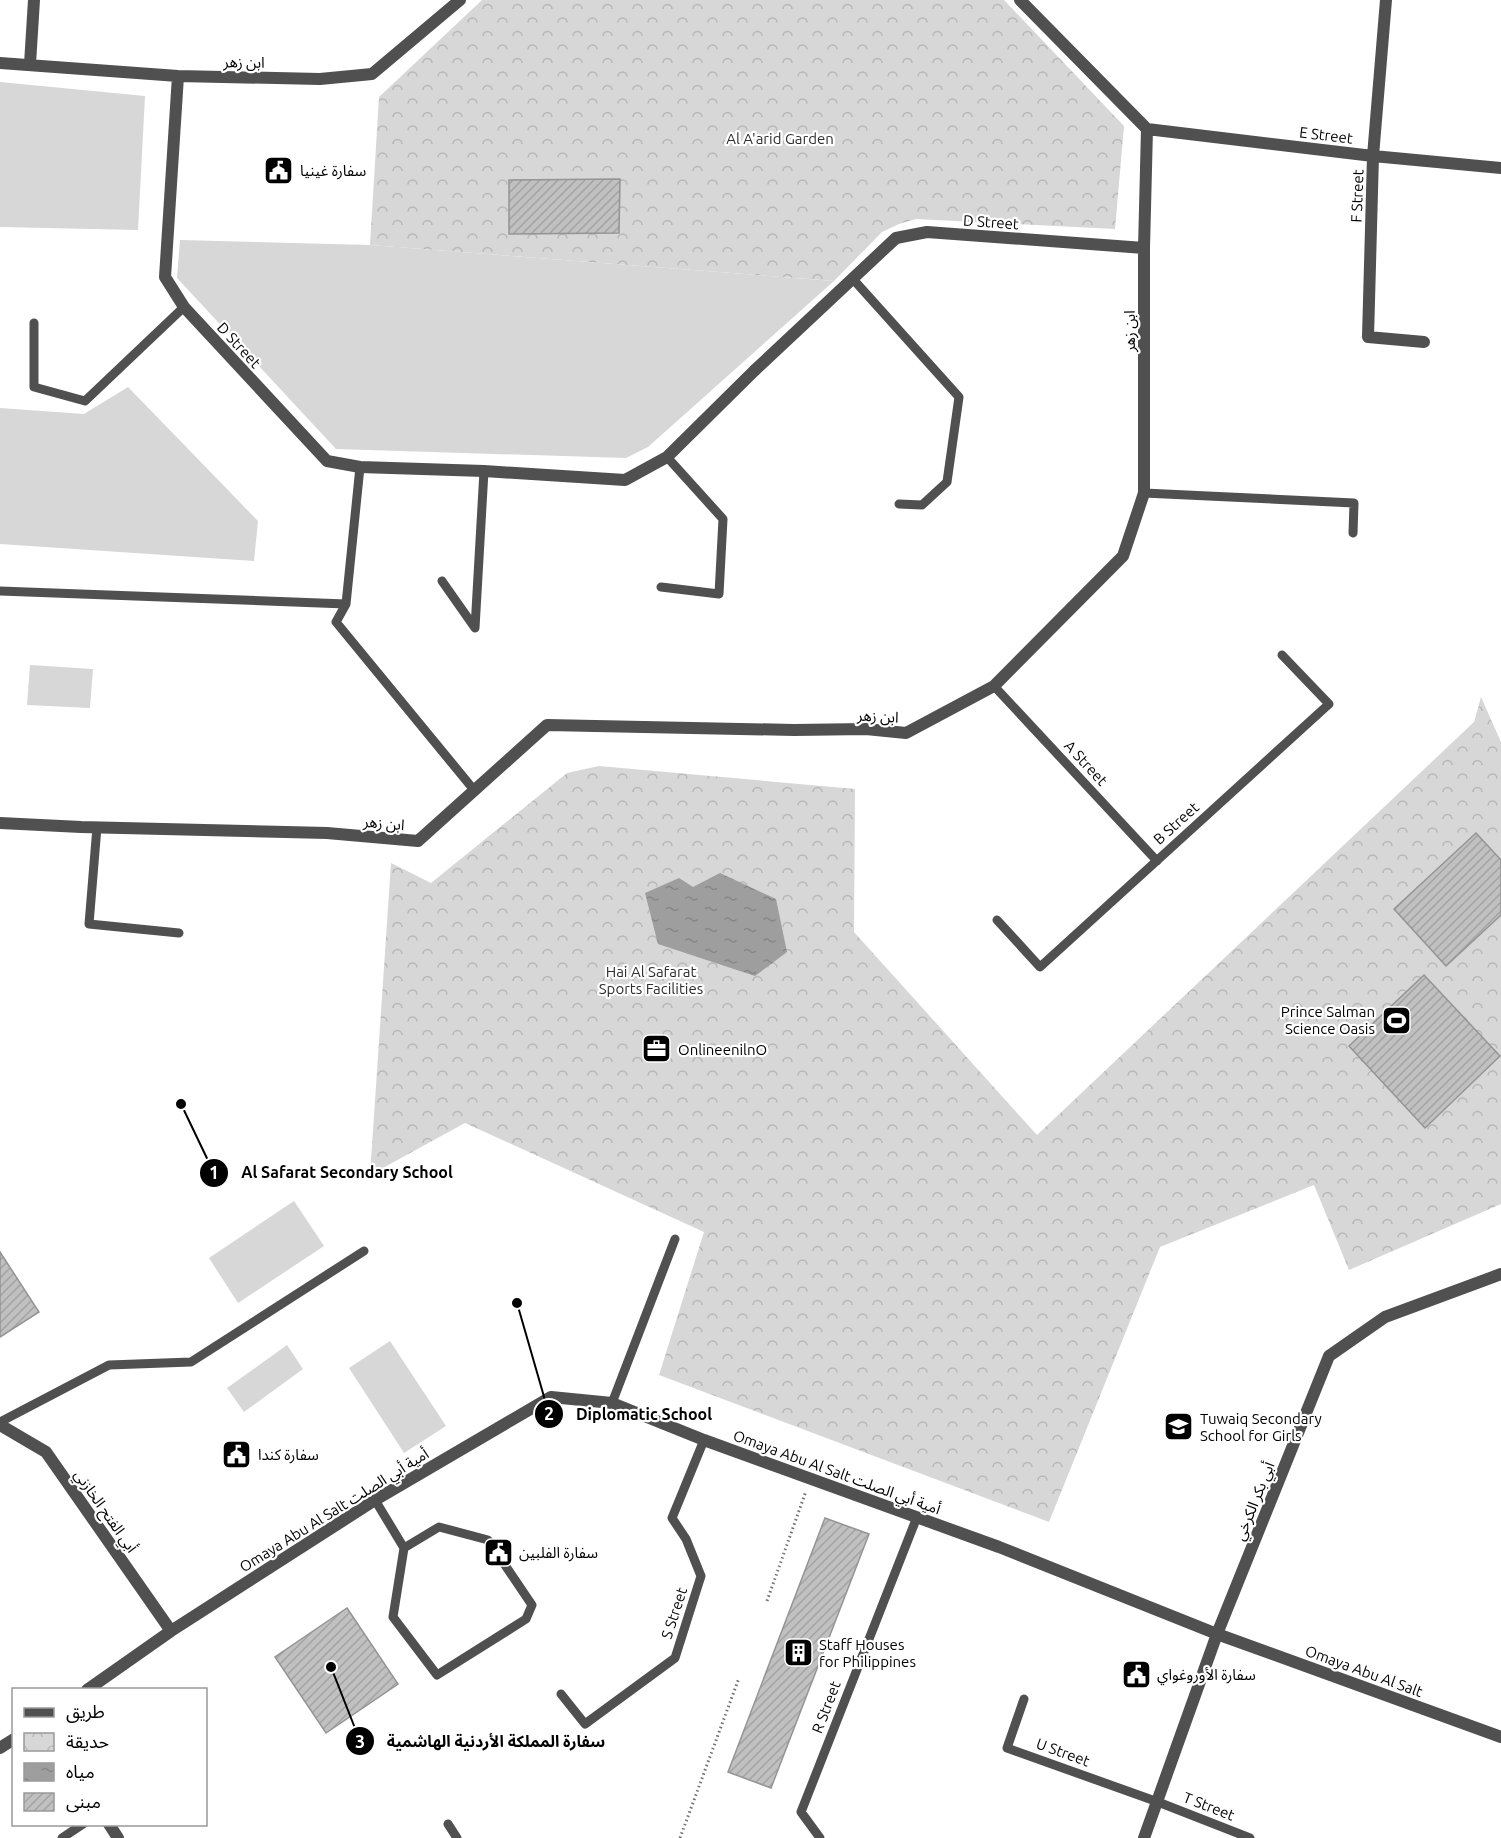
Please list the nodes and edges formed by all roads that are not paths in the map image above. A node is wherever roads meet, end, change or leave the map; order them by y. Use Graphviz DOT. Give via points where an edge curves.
graph roads {
  1 [pos="34,0"];
  2 [pos="460,0"];
  3 [pos="1020,0"];
  4 [pos="1386,0"];
  5 [pos="0,63"];
  6 [pos="30,64"];
  7 [pos="178,76"];
  8 [pos="1147,129"];
  9 [pos="1373,156"];
  10 [pos="1501,168"];
  11 [pos="1144,248"];
  12 [pos="852,278"];
  13 [pos="184,308"];
  14 [pos="34,323"];
  15 [pos="1424,342"];
  16 [pos="667,457"];
  17 [pos="360,467"];
  18 [pos="484,471"];
  19 [pos="1144,493"];
  20 [pos="899,504"];
  21 [pos="1353,533"];
  22 [pos="442,581"];
  23 [pos="661,587"];
  24 [pos="0,591"];
  25 [pos="346,604"];
  26 [pos="1282,655"];
  27 [pos="994,686"];
  28 [pos="474,790"];
  29 [pos="0,823"];
  30 [pos="97,828"];
  31 [pos="1156,861"];
  32 [pos="997,920"];
  33 [pos="179,933"];
  34 [pos="675,1239"];
  35 [pos="364,1251"];
  36 [pos="1501,1274"];
  37 [pos="612,1403"];
  38 [pos="0,1423"];
  39 [pos="704,1440"];
  40 [pos="375,1500"];
  41 [pos="917,1517"];
  42 [pos="404,1548"];
  43 [pos="171,1631"];
  44 [pos="1217,1634"];
  45 [pos="88,1688"];
  46 [pos="561,1694"];
  47 [pos="1024,1699"];
  48 [pos="1501,1737"];
  49 [pos="1158,1802"];
  50 [pos="448,1824"];
  51 [pos="80,1826"];
  52 [pos="62,1838"];
  53 [pos="457,1838"];
  54 [pos="820,1838"];
  55 [pos="1144,1838"];
  56 [pos="1250,1838"];
  1 -- 6 [label="street"];
  2 -- 7 [label="street, ابن زهر" via="372,74 320,79"];
  3 -- 8 [label="street"];
  4 -- 9 [label="street, F Street"];
  5 -- 6 [label="street, ابن زهر"];
  6 -- 7 [label="street, ابن زهر"];
  7 -- 13 [label="street, D Street" via="165,277"];
  8 -- 9 [label="street, E Street"];
  8 -- 11 [label="street, ابن زهر"];
  9 -- 10 [label="street, E Street"];
  9 -- 15 [label="street, F Street" via="1368,338"];
  11 -- 12 [label="street, D Street" via="927,232 896,238"];
  11 -- 19 [label="street, ابن زهر"];
  12 -- 16 [label="street, D Street"];
  12 -- 20 [label="lane" via="959,397 947,482 922,505"];
  13 -- 14 [label="lane" via="85,401 34,387"];
  13 -- 17 [label="street, D Street" via="327,462"];
  16 -- 18 [label="street, D Street" via="625,480"];
  16 -- 23 [label="lane" via="723,519 718,594"];
  17 -- 18 [label="street, D Street"];
  17 -- 25 [label="lane"];
  18 -- 22 [label="lane" via="475,628"];
  19 -- 21 [label="lane" via="1354,503"];
  19 -- 27 [label="street, ابن زهر" via="1123,556"];
  24 -- 25 [label="lane"];
  25 -- 28 [label="lane" via="336,622"];
  26 -- 31 [label="lane, B Street" via="1329,705"];
  27 -- 28 [label="street, ابن زهر" via="906,733 547,724"];
  27 -- 31 [label="lane, A Street"];
  28 -- 30 [label="street, ابن زهر" via="418,841 327,833"];
  29 -- 30 [label="street, ابن زهر"];
  30 -- 33 [label="lane" via="89,924"];
  31 -- 32 [label="lane, B Street" via="1040,967"];
  34 -- 37 [label="lane"];
  35 -- 38 [label="lane" via="191,1362 109,1365"];
  36 -- 44 [label="street, أبي بكر الكرخي" via="1385,1317 1329,1356"];
  37 -- 39 [label="street, Omaya Abu Al Salt أمية أبي الصلت"];
  37 -- 40 [label="street, Omaya Abu Al Salt أمية أبي الصلت" via="551,1397"];
  38 -- 43 [label="street, أبي الفتح الخازني" via="46,1452"];
  39 -- 41 [label="street, Omaya Abu Al Salt أمية أبي الصلت"];
  39 -- 46 [label="lane, S Street" via="672,1518 686,1539 701,1576 675,1658 585,1724"];
  40 -- 42 [label="lane"];
  40 -- 43 [label="street, Omaya Abu Al Salt أمية أبي الصلت"];
  41 -- 44 [label="street, Omaya Abu Al Salt أمية أبي الصلت"];
  41 -- 54 [label="lane, R Street" via="801,1812"];
  42 -- 42 [label="lane" via="393,1617 437,1675 526,1619 532,1605 488,1540 439,1527"];
  43 -- 45 [label="street, Omaya Abu Al Salt أمية أبي الصلت"];
  44 -- 48 [label="street, Omaya Abu Al Salt"];
  44 -- 49 [label="street, أبي بكر الكرخي"];
  47 -- 49 [label="lane, U Street" via="1007,1748"];
  49 -- 55 [label="street, أبي بكر الكرخي"];
  49 -- 56 [label="lane, T Street"];
  50 -- 53 [label="lane"];
  51 -- 52 [label="lane"];
}
